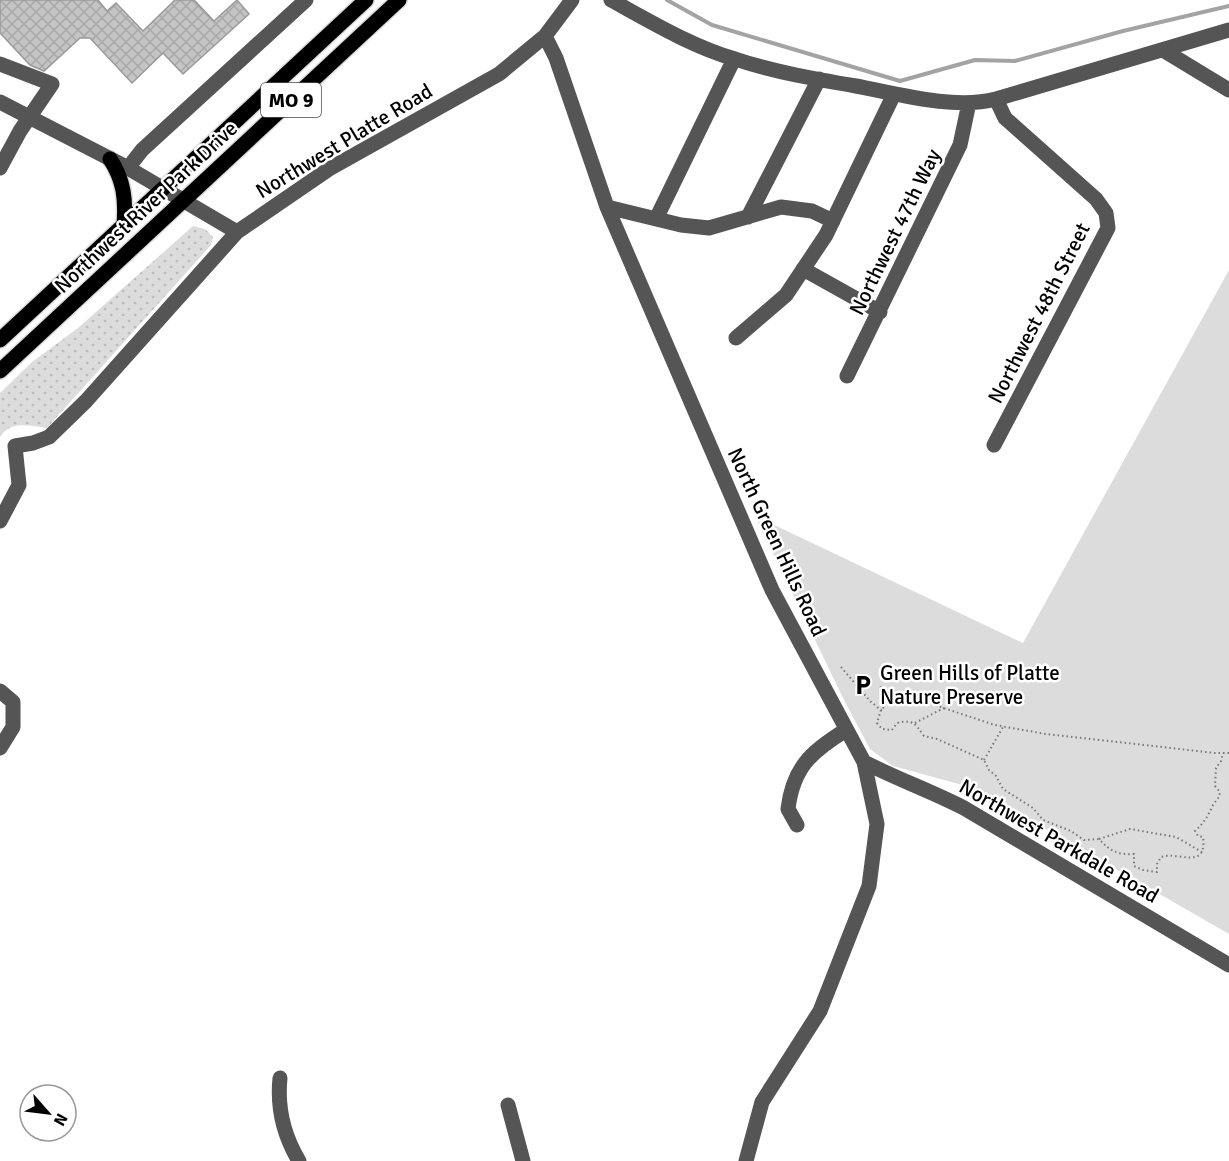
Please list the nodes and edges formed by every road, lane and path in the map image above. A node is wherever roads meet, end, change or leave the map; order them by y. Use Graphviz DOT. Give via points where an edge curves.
graph roads {
  1 [pos="306,0"];
  2 [pos="366,0"];
  3 [pos="399,0"];
  4 [pos="572,0"];
  5 [pos="611,0"];
  6 [pos="1229,30"];
  7 [pos="545,36"];
  8 [pos="1163,50"];
  9 [pos="734,59"];
  10 [pos="0,64"];
  11 [pos="819,80"];
  12 [pos="1229,90"];
  13 [pos="894,94"];
  14 [pos="996,99"];
  15 [pos="0,102"];
  16 [pos="969,102"];
  17 [pos="30,118"];
  18 [pos="111,159"];
  19 [pos="0,168"];
  20 [pos="128,168"];
  21 [pos="163,189"];
  22 [pos="184,201"];
  23 [pos="607,207"];
  24 [pos="748,217"];
  25 [pos="656,219"];
  26 [pos="832,221"];
  27 [pos="124,225"];
  28 [pos="237,232"];
  29 [pos="803,269"];
  30 [pos="880,312"];
  31 [pos="736,338"];
  32 [pos="0,340"];
  33 [pos="0,371"];
  34 [pos="847,376"];
  35 [pos="994,446"];
  36 [pos="0,521"];
  37 [pos="842,667"];
  38 [pos="880,687"];
  39 [pos="0,691"];
  40 [pos="890,691"];
  41 [pos="944,708"];
  42 [pos="881,710"];
  43 [pos="915,723"];
  44 [pos="1003,727"];
  45 [pos="846,730"];
  46 [pos="0,748"];
  47 [pos="1223,753"];
  48 [pos="1229,753"];
  49 [pos="984,760"];
  50 [pos="864,762"];
  51 [pos="797,825"];
  52 [pos="1099,839"];
  53 [pos="1202,852"];
  54 [pos="1229,965"];
  55 [pos="280,1078"];
  56 [pos="508,1105"];
  57 [pos="299,1161"];
  58 [pos="523,1161"];
  59 [pos="746,1161"];
  1 -- 20 [label="street" via="142,150"];
  2 -- 21 [label="main road, Northwest River Park Drive / MO 9"];
  3 -- 22 [label="main road, Northwest River Park Drive / MO 9"];
  4 -- 7 [label="street, Northwest Platte Road"];
  5 -- 9 [label="street" via="655,25"];
  6 -- 8 [label="street"];
  7 -- 23 [label="street, North Green Hills Road"];
  7 -- 28 [label="street, Northwest Platte Road" via="499,74 329,169"];
  8 -- 12 [label="street"];
  8 -- 14 [label="street"];
  9 -- 11 [label="street"];
  9 -- 25 [label="street"];
  10 -- 17 [label="street" via="52,84"];
  11 -- 13 [label="street"];
  11 -- 24 [label="street"];
  13 -- 16 [label="street"];
  13 -- 26 [label="street"];
  14 -- 16 [label="street"];
  14 -- 35 [label="street, Northwest 48th Street" via="1005,118 1096,199 1106,213 1108,228"];
  15 -- 17 [label="street"];
  16 -- 30 [label="street, Northwest 47th Way" via="960,145"];
  17 -- 18 [label="street"];
  17 -- 19 [label="street"];
  18 -- 20 [label="street"];
  18 -- 27 [label="main road" via="120,173 126,204"];
  20 -- 21 [label="street"];
  21 -- 22 [label="street"];
  21 -- 27 [label="main road, Northwest River Park Drive / MO 9"];
  22 -- 28 [label="street"];
  22 -- 33 [label="main road, Northwest River Park Drive / MO 9"];
  23 -- 25 [label="street"];
  23 -- 45 [label="street, North Green Hills Road" via="772,590"];
  24 -- 25 [label="street" via="709,228"];
  24 -- 26 [label="street" via="781,207 813,211"];
  26 -- 29 [label="street"];
  27 -- 32 [label="main road, Northwest River Park Drive / MO 9"];
  28 -- 36 [label="street, Northwest Platte Road" via="64,423 49,437 15,446 19,484"];
  29 -- 30 [label="street"];
  29 -- 31 [label="street" via="786,294"];
  30 -- 34 [label="street, Northwest 47th Way"];
  37 -- 42 [label="path"];
  38 -- 40 [label="path"];
  39 -- 46 [label="street" via="13,702 13,727"];
  40 -- 41 [label="path"];
  40 -- 42 [label="path"];
  41 -- 43 [label="path"];
  41 -- 44 [label="path"];
  42 -- 43 [label="path" via="877,723 882,729 892,730 897,723 907,720"];
  43 -- 49 [label="path" via="924,736"];
  44 -- 47 [label="path"];
  44 -- 49 [label="path"];
  45 -- 50 [label="street, North Green Hills Road"];
  45 -- 51 [label="street" via="810,755 794,780 788,810"];
  47 -- 48 [label="path"];
  47 -- 53 [label="path" via="1215,773 1220,797 1195,831 1203,837"];
  49 -- 52 [label="path" via="1003,789 1033,808 1043,820 1084,840"];
  50 -- 54 [label="street, Northwest Parkdale Road" via="964,808"];
  50 -- 59 [label="street, North Green Hills Road" via="877,824 869,886 820,1011 762,1102"];
  52 -- 53 [label="path" via="1130,829 1176,837"];
  52 -- 53 [label="path" via="1120,855 1134,854 1134,866 1157,872 1161,856 1194,858"];
  55 -- 57 [label="street" via="283,1126"];
  56 -- 58 [label="street"];
}
